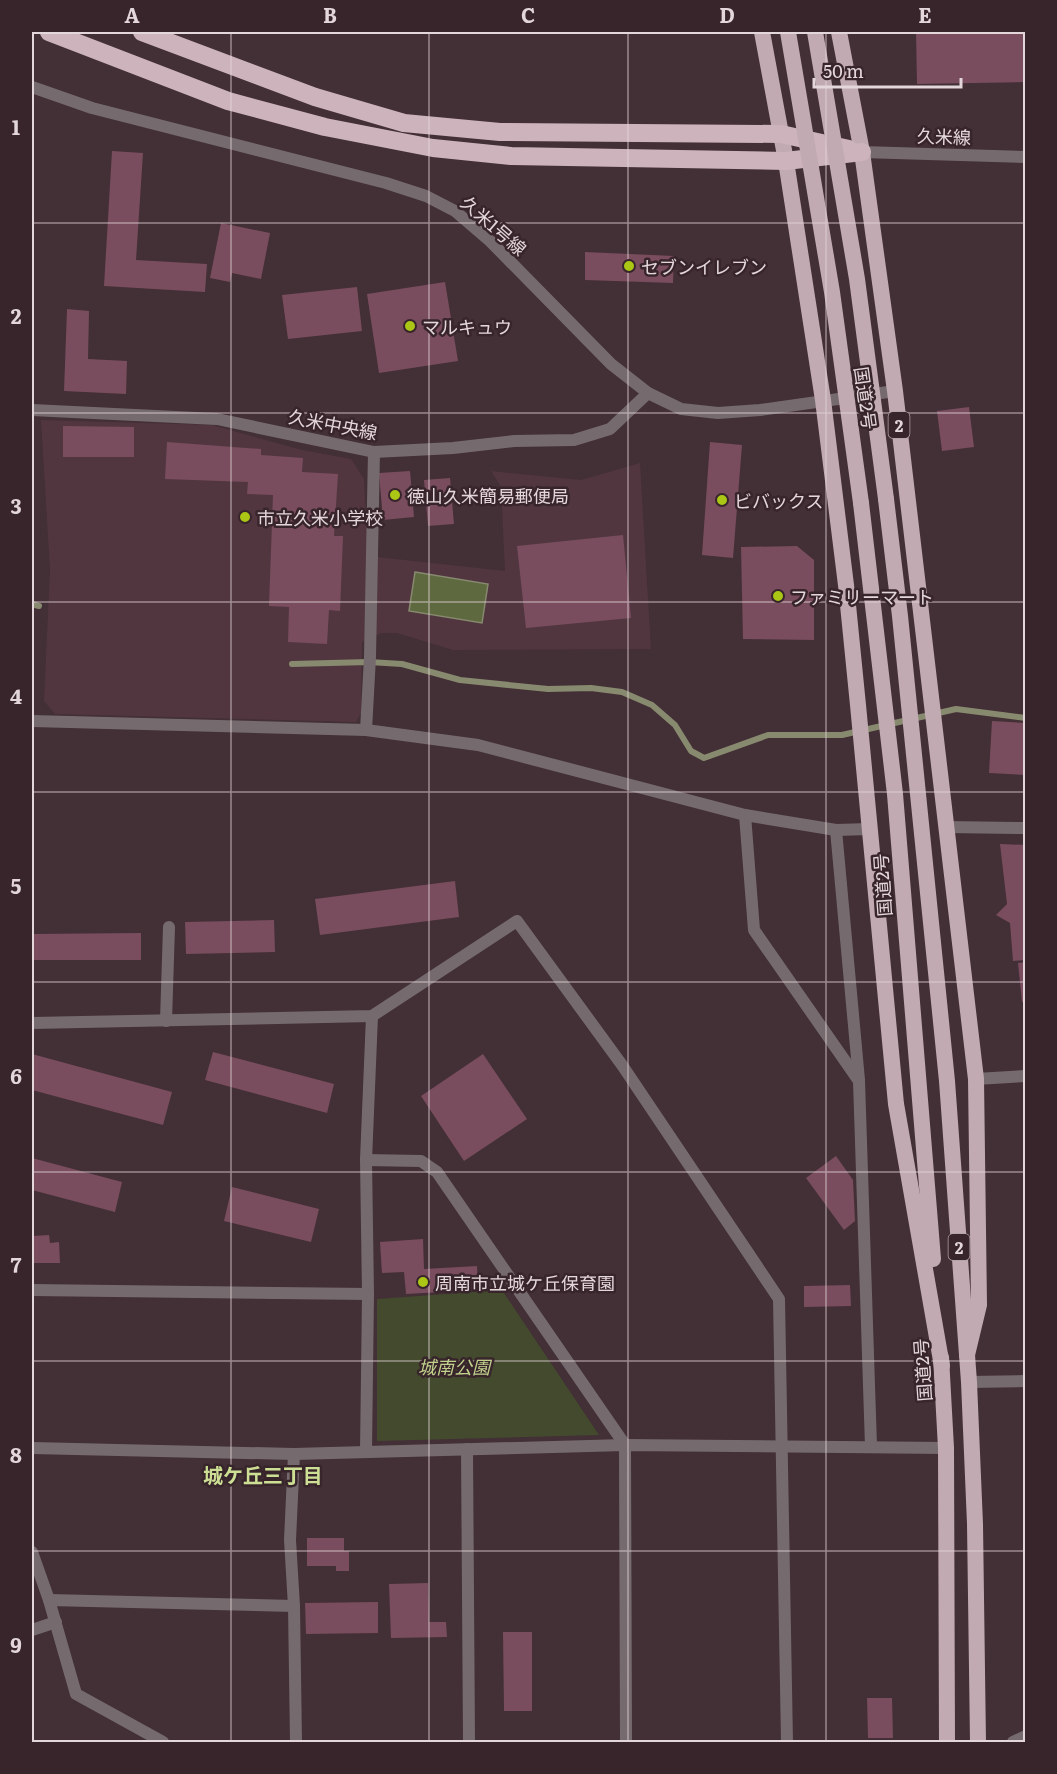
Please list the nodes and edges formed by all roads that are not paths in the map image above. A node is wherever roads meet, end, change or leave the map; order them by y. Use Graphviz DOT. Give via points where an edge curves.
graph roads {
  1 [pos="49,32"];
  2 [pos="142,32"];
  3 [pos="762,32"];
  4 [pos="788,32"];
  5 [pos="815,32"];
  6 [pos="839,32"];
  7 [pos="32,87"];
  8 [pos="781,134"];
  9 [pos="861,152"];
  10 [pos="1026,157"];
  11 [pos="786,161"];
  12 [pos="895,391"];
  13 [pos="648,393"];
  14 [pos="823,400"];
  15 [pos="32,410"];
  16 [pos="374,452"];
  17 [pos="32,721"];
  18 [pos="366,730"];
  19 [pos="745,815"];
  20 [pos="945,827"];
  21 [pos="1026,828"];
  22 [pos="870,829"];
  23 [pos="836,830"];
  24 [pos="169,927"];
  25 [pos="372,1016"];
  26 [pos="166,1021"];
  27 [pos="32,1023"];
  28 [pos="1026,1076"];
  29 [pos="976,1079"];
  30 [pos="859,1081"];
  31 [pos="366,1160"];
  32 [pos="32,1290"];
  33 [pos="368,1293"];
  34 [pos="967,1355"];
  35 [pos="942,1366"];
  36 [pos="1026,1381"];
  37 [pos="969,1382"];
  38 [pos="626,1444"];
  39 [pos="780,1446"];
  40 [pos="871,1446"];
  41 [pos="32,1448"];
  42 [pos="946,1448"];
  43 [pos="467,1449"];
  44 [pos="366,1451"];
  45 [pos="294,1454"];
  46 [pos="32,1552"];
  47 [pos="49,1600"];
  48 [pos="294,1606"];
  49 [pos="56,1622"];
  50 [pos="32,1630"];
  51 [pos="1026,1736"];
  52 [pos="164,1743"];
  53 [pos="296,1743"];
  54 [pos="469,1743"];
  55 [pos="626,1743"];
  56 [pos="788,1743"];
  57 [pos="946,1743"];
  58 [pos="978,1743"];
  59 [pos="1013,1743"];
  1 -- 11 [label="highway" via="228,100 326,127 433,148 511,156"];
  2 -- 8 [label="highway" via="315,97 404,123 500,132"];
  3 -- 8 [label="highway, 2"];
  4 -- 35 [label="highway, 国道2号 / 2, bridge" via="832,292 884,684"];
  5 -- 34 [label="highway, 国道2号 / 2, bridge" via="857,279 907,680 947,1081"];
  6 -- 9 [label="highway, 2"];
  7 -- 13 [label="street, 久米1号線" via="92,108 426,196 455,211 490,241 611,364"];
  8 -- 9 [label="highway"];
  8 -- 11 [label="highway, 2"];
  9 -- 10 [label="street, 久米線"];
  9 -- 11 [label="highway"];
  9 -- 12 [label="highway, 2"];
  11 -- 14 [label="highway, 2"];
  12 -- 14 [label="street, 久米1号線"];
  12 -- 20 [label="highway, 2"];
  13 -- 14 [label="street, 久米1号線" via="681,409 718,413"];
  13 -- 16 [label="street, 久米中央線" via="610,429 574,440"];
  14 -- 22 [label="highway, 2"];
  15 -- 16 [label="street, 久米中央線" via="217,419"];
  16 -- 18 [label="street"];
  17 -- 18 [label="street"];
  18 -- 19 [label="street" via="478,746"];
  19 -- 23 [label="street"];
  19 -- 30 [label="street" via="754,930"];
  20 -- 21 [label="street"];
  20 -- 29 [label="highway, 2"];
  22 -- 23 [label="street"];
  22 -- 35 [label="highway, 2" via="896,1104"];
  23 -- 30 [label="street"];
  24 -- 26 [label="street"];
  25 -- 26 [label="street"];
  25 -- 31 [label="street"];
  25 -- 39 [label="street" via="517,921 622,1065 778,1299"];
  26 -- 27 [label="street"];
  28 -- 29 [label="street"];
  29 -- 34 [label="highway, 2" via="979,1305"];
  30 -- 40 [label="street"];
  31 -- 33 [label="street"];
  31 -- 38 [label="street" via="421,1161 437,1172"];
  32 -- 33 [label="street"];
  33 -- 44 [label="street"];
  34 -- 37 [label="highway, 国道2号 / 2"];
  35 -- 42 [label="highway, 国道2号 / 2"];
  36 -- 37 [label="street"];
  37 -- 58 [label="highway, 国道2号 / 2"];
  38 -- 39 [label="street"];
  38 -- 43 [label="street"];
  38 -- 55 [label="street"];
  39 -- 40 [label="street"];
  39 -- 56 [label="street"];
  40 -- 42 [label="street"];
  41 -- 45 [label="street"];
  42 -- 57 [label="highway, 国道2号 / 2"];
  43 -- 44 [label="street"];
  43 -- 54 [label="street"];
  44 -- 45 [label="street"];
  45 -- 48 [label="street" via="290,1540"];
  46 -- 47 [label="street"];
  47 -- 48 [label="street"];
  47 -- 49 [label="street"];
  48 -- 53 [label="street"];
  49 -- 50 [label="street"];
  49 -- 52 [label="street" via="76,1694"];
  51 -- 59 [label="street"];
}
